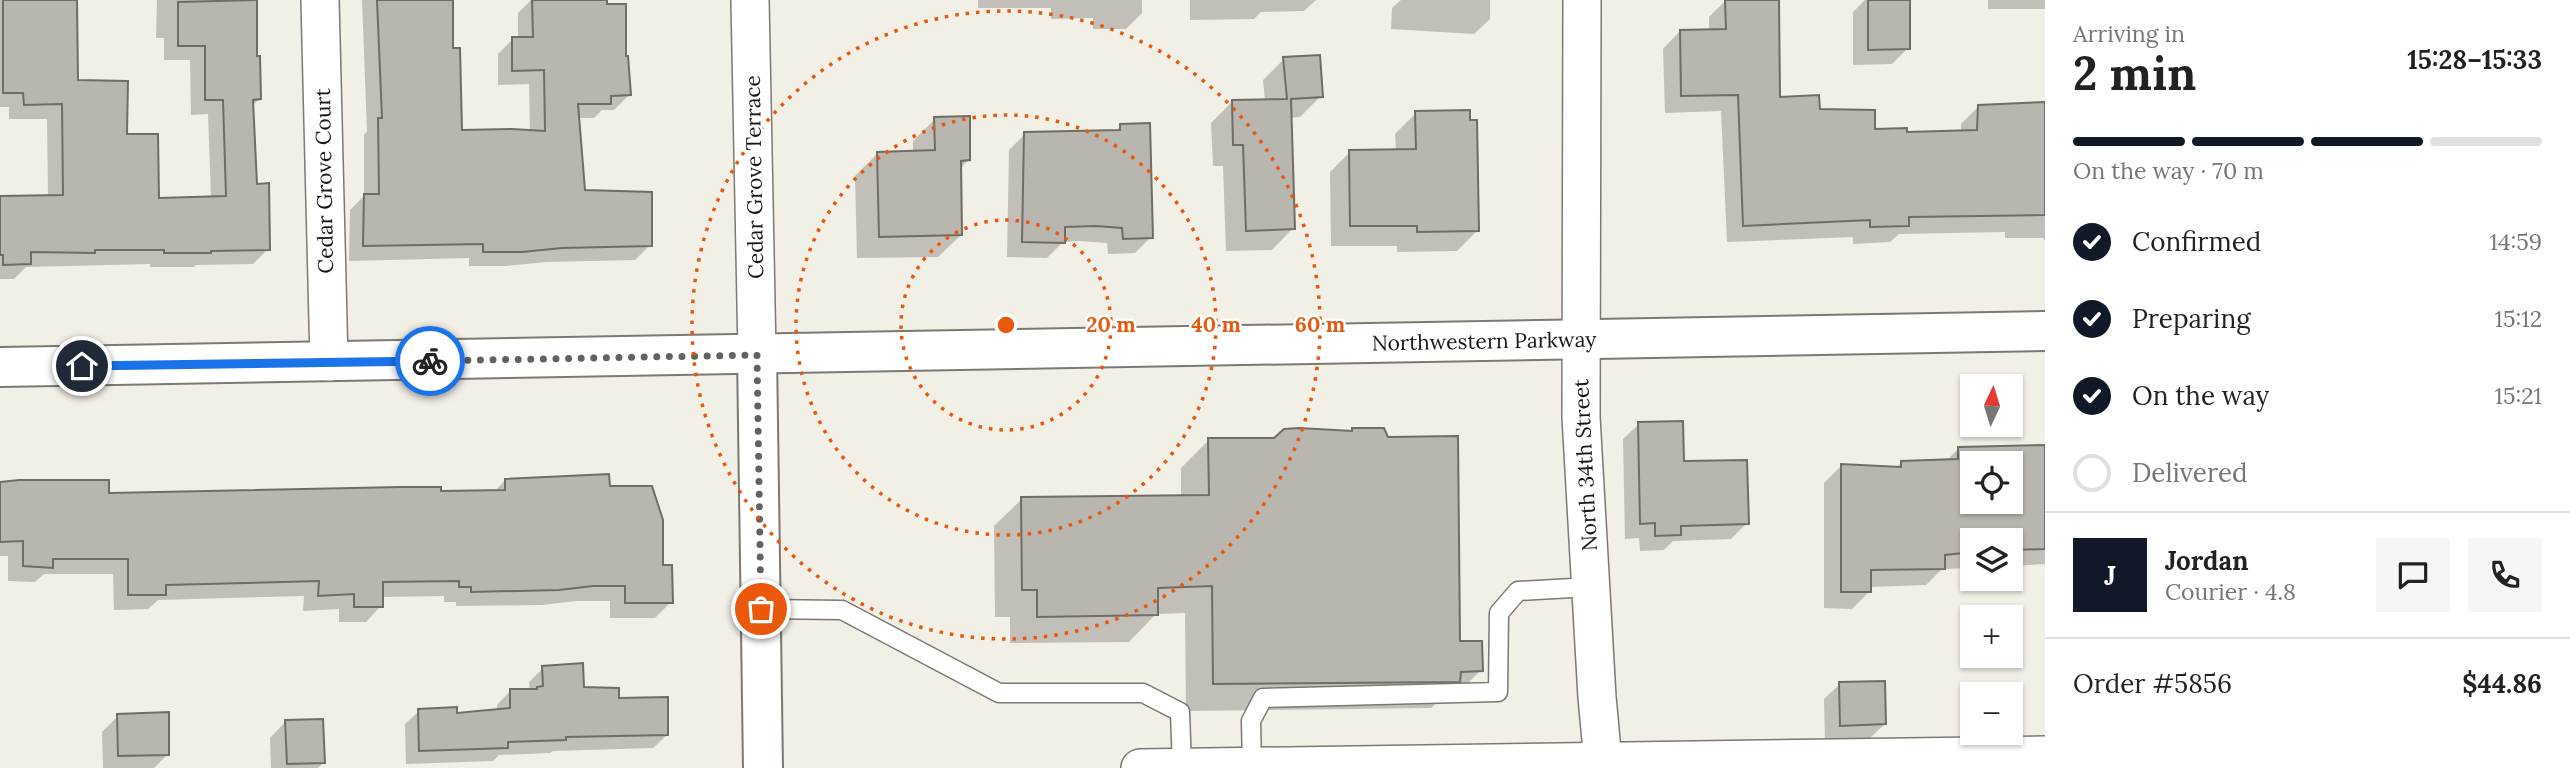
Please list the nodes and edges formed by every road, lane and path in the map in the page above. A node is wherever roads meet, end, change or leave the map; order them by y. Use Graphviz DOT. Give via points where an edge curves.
graph roads {
  1 [pos="320,0"];
  2 [pos="750,0"];
  3 [pos="1582,0"];
  4 [pos="2045,331"];
  5 [pos="1580,339"];
  6 [pos="757,355"];
  7 [pos="329,362"];
  8 [pos="0,368"];
  9 [pos="1590,587"];
  10 [pos="761,609"];
  11 [pos="2045,755"];
  12 [pos="1603,762"];
  13 [pos="1252,766"];
  14 [pos="1182,767"];
  15 [pos="763,768"];
  16 [pos="1140,768"];
  1 -- 7 [label="street, Cedar Grove Court"];
  2 -- 6 [label="street, Cedar Grove Terrace"];
  3 -- 5 [label="street, North 34th Street"];
  4 -- 5 [label="street, Northwestern Parkway"];
  5 -- 6 [label="street, Northwestern Parkway"];
  5 -- 9 [label="street, North 34th Street"];
  6 -- 7 [label="street, Northwestern Parkway"];
  6 -- 10 [label="street"];
  7 -- 8 [label="street, Northwestern Parkway"];
  9 -- 12 [label="street, North 34th Street"];
  9 -- 13 [label="lane" via="1518,591 1499,613 1498,692 1263,698 1251,721"];
  10 -- 14 [label="lane" via="842,610 999,693 1143,693 1180,712"];
  10 -- 15 [label="street"];
  11 -- 12 [label="street"];
  12 -- 13 [label="street"];
  13 -- 14 [label="street"];
  14 -- 16 [label="street"];
}
